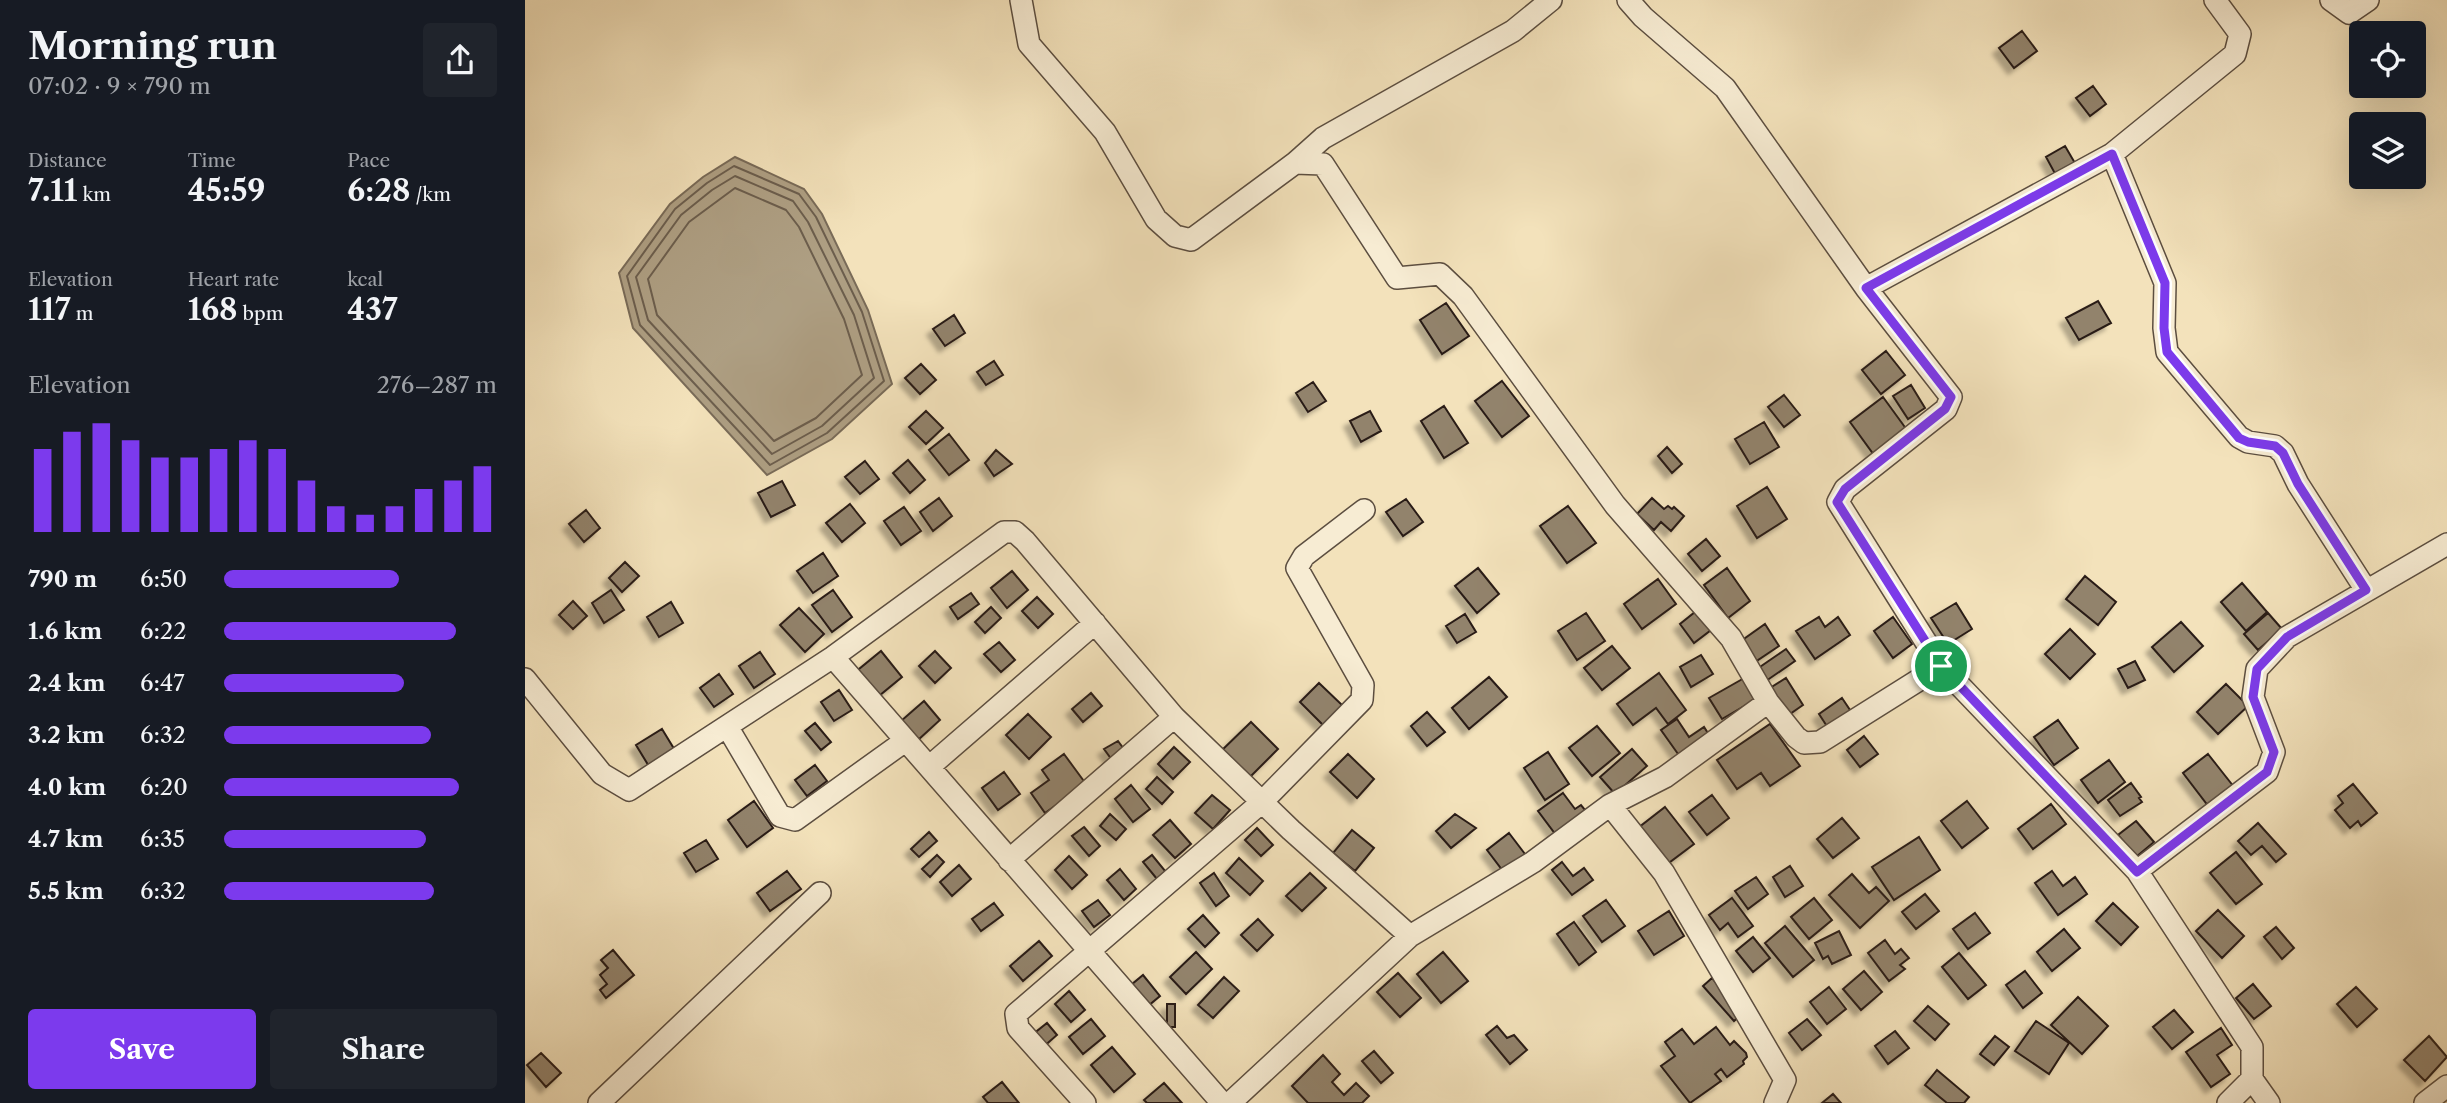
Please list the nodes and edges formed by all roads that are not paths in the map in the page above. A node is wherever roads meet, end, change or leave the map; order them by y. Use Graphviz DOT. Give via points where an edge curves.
graph roads {
  1 [pos="1021,0"];
  2 [pos="1551,0"];
  3 [pos="1628,0"];
  4 [pos="2215,0"];
  5 [pos="2331,0"];
  6 [pos="2368,0"];
  7 [pos="2112,154"];
  8 [pos="1296,163"];
  9 [pos="1866,288"];
  10 [pos="1364,510"];
  11 [pos="2447,544"];
  12 [pos="2366,590"];
  13 [pos="1095,623"];
  14 [pos="833,657"];
  15 [pos="1941,666"];
  16 [pos="525,678"];
  17 [pos="1768,702"];
  18 [pos="1174,716"];
  19 [pos="728,728"];
  20 [pos="905,741"];
  21 [pos="929,768"];
  22 [pos="1262,802"];
  23 [pos="1610,805"];
  24 [pos="1009,860"];
  25 [pos="2137,872"];
  26 [pos="820,893"];
  27 [pos="1410,936"];
  28 [pos="1090,952"];
  29 [pos="2252,1079"];
  30 [pos="2447,1086"];
  31 [pos="599,1103"];
  32 [pos="1085,1103"];
  33 [pos="1222,1103"];
  34 [pos="1230,1103"];
  35 [pos="1775,1103"];
  36 [pos="2228,1103"];
  37 [pos="2269,1103"];
  38 [pos="2425,1103"];
  1 -- 8 [label="street" via="1029,44 1104,132 1156,219 1175,236 1191,240"];
  2 -- 8 [label="street" via="1513,31 1322,138"];
  3 -- 9 [label="street" via="1725,89"];
  4 -- 7 [label="street" via="2240,34 2235,54"];
  5 -- 6 [label="street" via="2349,13"];
  7 -- 9 [label="street"];
  7 -- 12 [label="street" via="2165,283 2167,352 2239,438 2275,446 2283,453"];
  8 -- 17 [label="street" via="1323,164 1397,278 1440,274 1463,296 1615,505 1731,638"];
  9 -- 15 [label="street" via="1951,397 1945,409 1845,489 1837,502"];
  10 -- 22 [label="street" via="1304,556 1297,568 1363,685 1362,700"];
  11 -- 12 [label="street"];
  12 -- 25 [label="street" via="2287,637 2257,669 2253,697 2274,752 2267,772"];
  13 -- 14 [label="street" via="1025,541 1015,532 1004,532"];
  13 -- 18 [label="street"];
  13 -- 21 [label="street"];
  14 -- 19 [label="street"];
  14 -- 20 [label="street"];
  15 -- 17 [label="street" via="1820,743 1804,743 1796,737"];
  15 -- 25 [label="street"];
  16 -- 19 [label="street" via="602,774 629,790"];
  17 -- 23 [label="street" via="1665,777"];
  18 -- 22 [label="street"];
  18 -- 24 [label="street"];
  19 -- 20 [label="street" via="780,816 795,820"];
  20 -- 21 [label="street"];
  21 -- 24 [label="street"];
  22 -- 27 [label="street"];
  22 -- 28 [label="street"];
  23 -- 27 [label="street" via="1534,862"];
  23 -- 35 [label="street" via="1664,873 1785,1080"];
  24 -- 28 [label="street"];
  25 -- 29 [label="street" via="2252,1047"];
  26 -- 31 [label="street"];
  27 -- 34 [label="street"];
  28 -- 32 [label="street" via="1016,1014 1018,1028"];
  28 -- 33 [label="street"];
  29 -- 36 [label="street"];
  29 -- 37 [label="street"];
  30 -- 38 [label="street"];
}
